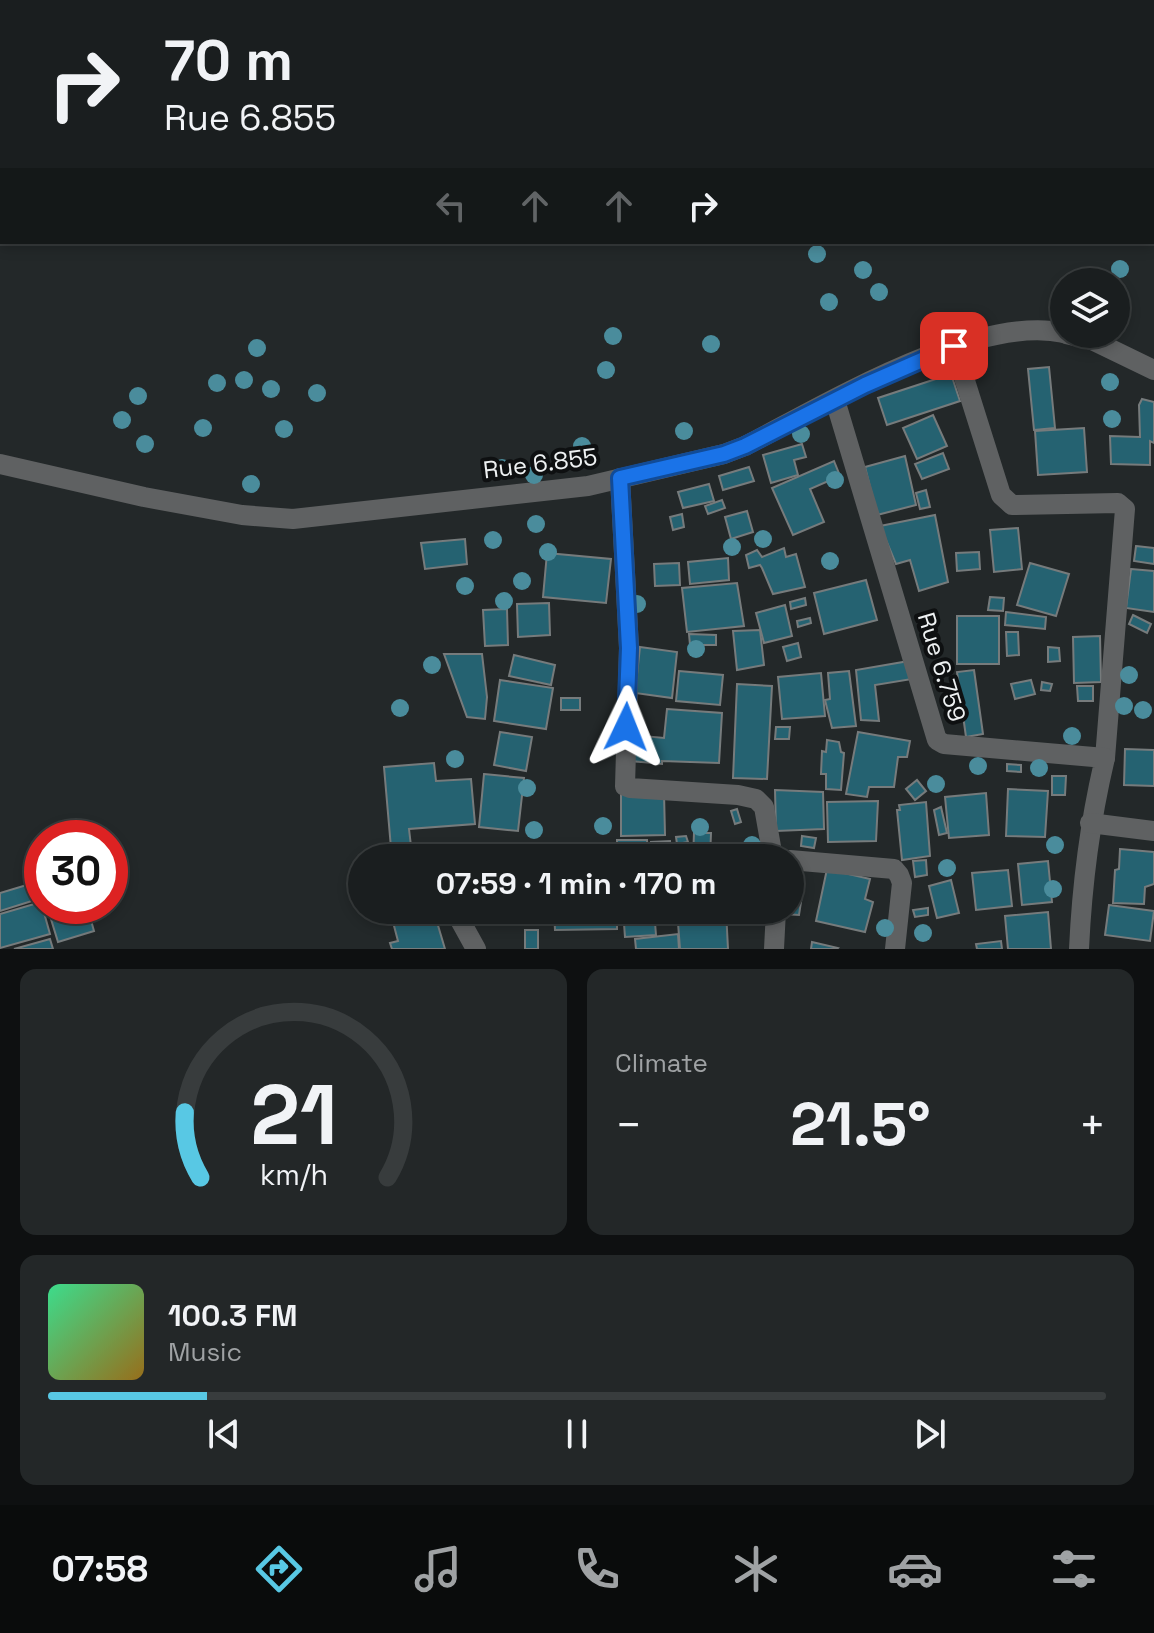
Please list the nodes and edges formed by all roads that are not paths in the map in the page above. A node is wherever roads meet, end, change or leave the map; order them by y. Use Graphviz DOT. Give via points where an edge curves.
graph roads {
  1 [pos="1050,330"];
  2 [pos="954,346"];
  3 [pos="1109,348"];
  4 [pos="1154,370"];
  5 [pos="835,400"];
  6 [pos="0,464"];
  7 [pos="620,478"];
  8 [pos="1105,758"];
  9 [pos="1090,823"];
  10 [pos="1154,831"];
  11 [pos="771,844"];
  12 [pos="804,861"];
  13 [pos="462,924"];
  14 [pos="775,924"];
  15 [pos="476,949"];
  16 [pos="774,949"];
  17 [pos="895,949"];
  18 [pos="1079,949"];
  1 -- 2 [label="street, Rue 6.855"];
  2 -- 5 [label="street, Rue 6.855"];
  2 -- 8 [label="street" via="1006,502 1118,503 1125,509"];
  3 -- 4 [label="street, Rue 6.855"];
  5 -- 7 [label="street, Rue 6.855" via="724,454"];
  5 -- 8 [label="street, Rue 6.759" via="937,740"];
  6 -- 7 [label="street, Rue 6.855" via="144,497 293,519"];
  7 -- 11 [label="street" via="629,648 625,786 756,799 764,807"];
  8 -- 9 [label="street"];
  9 -- 10 [label="street"];
  9 -- 18 [label="street"];
  12 -- 17 [label="street" via="894,869 902,883"];
  13 -- 15 [label="street"];
  14 -- 16 [label="street"];
}
